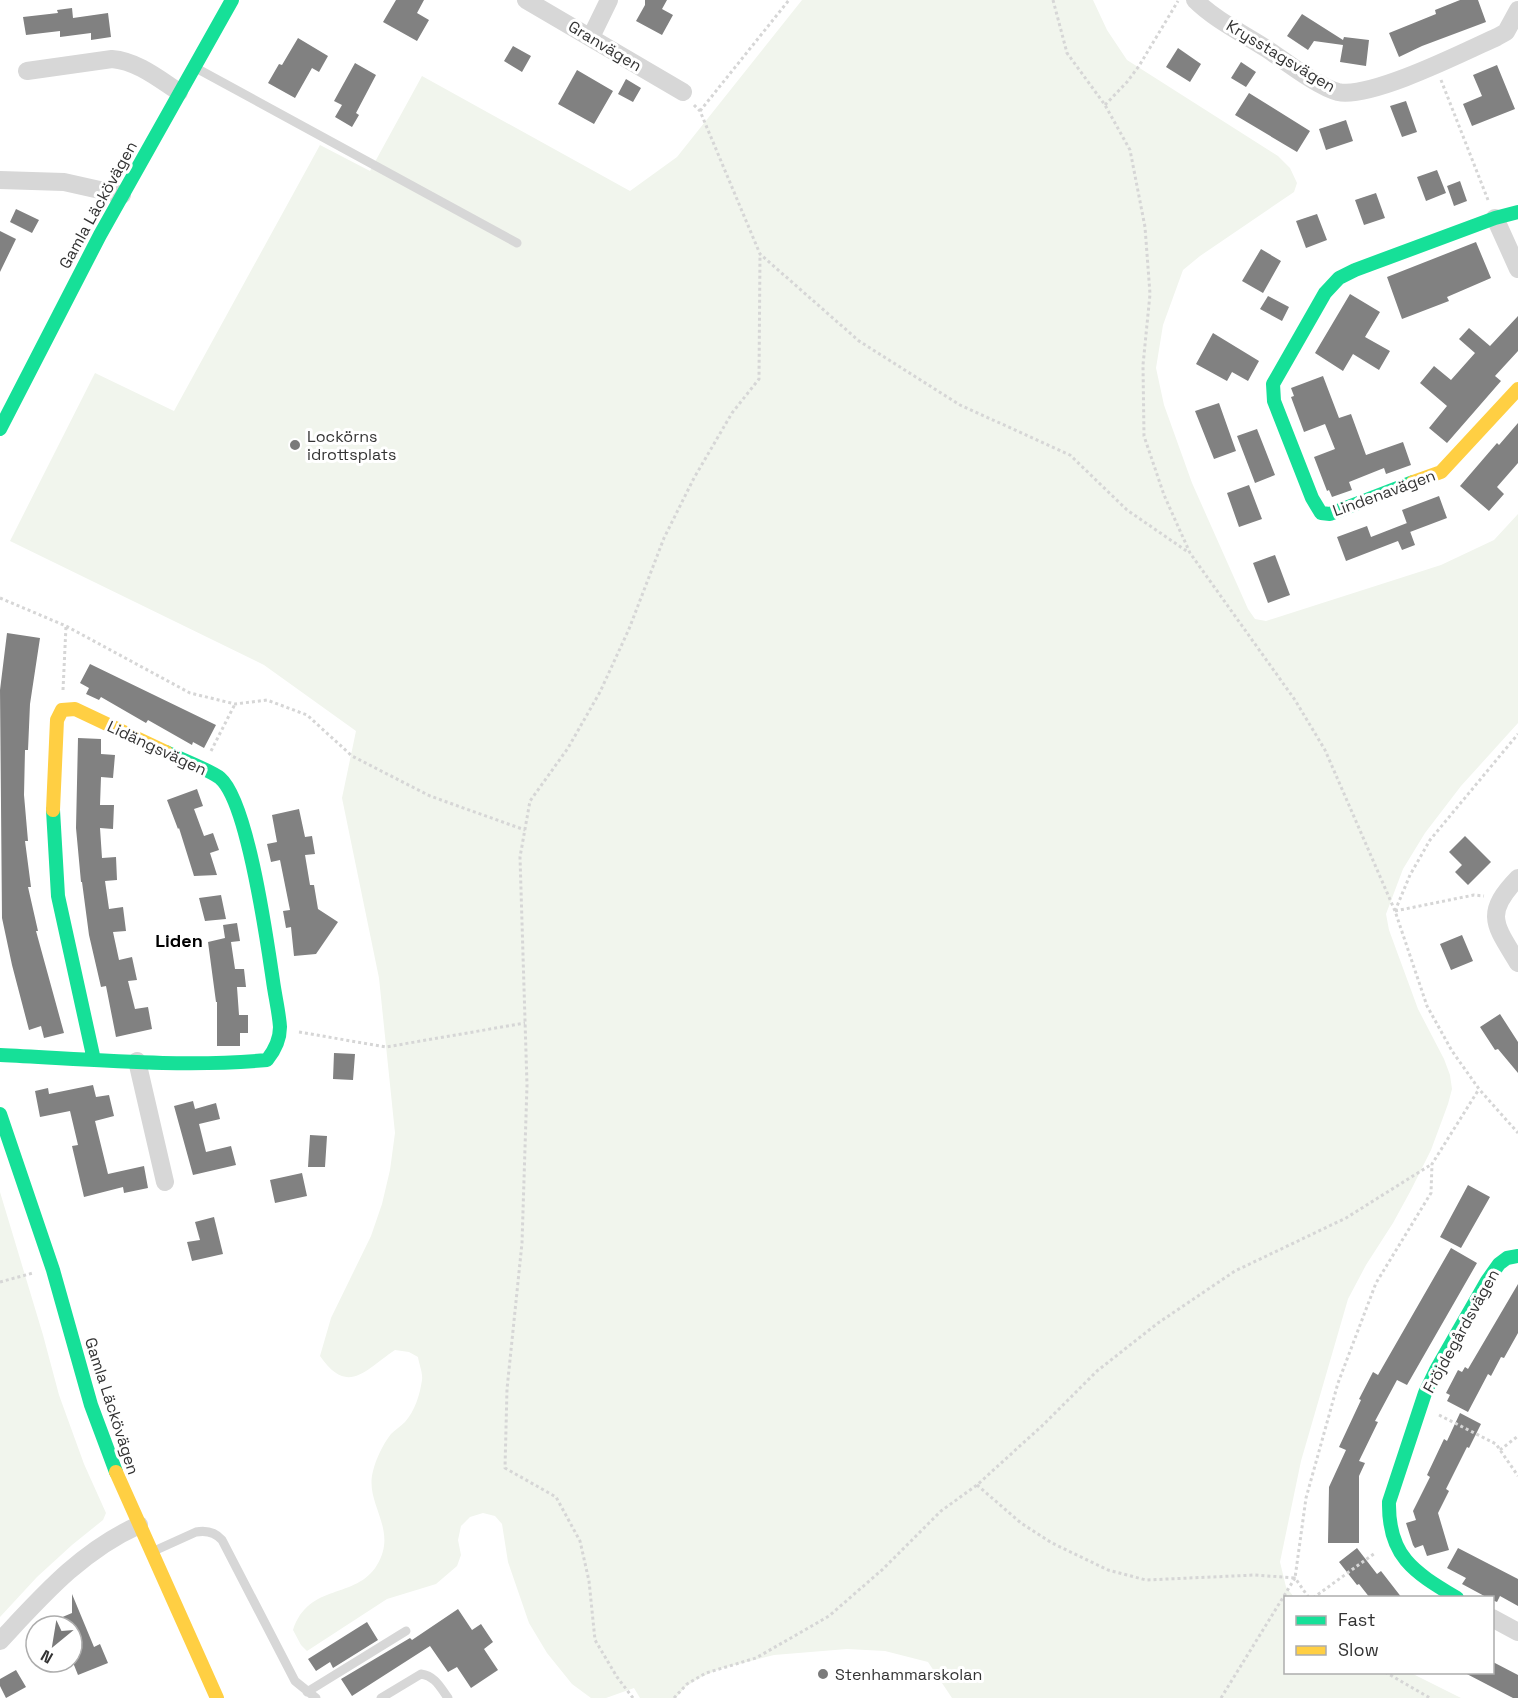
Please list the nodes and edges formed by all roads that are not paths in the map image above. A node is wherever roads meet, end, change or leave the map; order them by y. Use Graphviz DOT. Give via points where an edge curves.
graph roads {
  1 [pos="232,0"];
  2 [pos="526,0"];
  3 [pos="609,0"];
  4 [pos="1195,0"];
  5 [pos="1518,10"];
  6 [pos="1512,36"];
  7 [pos="591,37"];
  8 [pos="193,67"];
  9 [pos="27,71"];
  10 [pos="179,92"];
  11 [pos="683,92"];
  12 [pos="0,180"];
  13 [pos="122,195"];
  14 [pos="1518,212"];
  15 [pos="1495,218"];
  16 [pos="517,243"];
  17 [pos="1518,269"];
  18 [pos="1518,389"];
  19 [pos="0,429"];
  20 [pos="1518,878"];
  21 [pos="1518,963"];
  22 [pos="0,1055"];
  23 [pos="94,1060"];
  24 [pos="137,1061"];
  25 [pos="0,1114"];
  26 [pos="165,1182"];
  27 [pos="1518,1256"];
  28 [pos="139,1525"];
  29 [pos="152,1552"];
  30 [pos="1453,1596"];
  31 [pos="1494,1619"];
  32 [pos="406,1632"];
  33 [pos="1518,1632"];
  34 [pos="0,1641"];
  35 [pos="307,1692"];
  36 [pos="217,1698"];
  37 [pos="316,1698"];
  38 [pos="381,1698"];
  39 [pos="448,1698"];
  1 -- 8 [label="street, Gamla Läckövägen"];
  2 -- 7 [label="street, Granvägen"];
  3 -- 7 [label="street"];
  4 -- 6 [label="street, Krysstagsvägen" via="1325,87 1340,92 1363,91"];
  5 -- 6 [label="street, Krysstagsvägen"];
  7 -- 11 [label="street, Granvägen"];
  8 -- 10 [label="street, Gamla Läckövägen"];
  8 -- 16 [label="lane"];
  9 -- 10 [label="street" via="121,60 140,67"];
  10 -- 13 [label="street, Gamla Läckövägen"];
  12 -- 13 [label="street" via="64,182"];
  13 -- 19 [label="street, Gamla Läckövägen"];
  14 -- 15 [label="street, Lindenavägen"];
  15 -- 17 [label="street"];
  15 -- 18 [label="street, Lindenavägen" via="1339,278 1325,293 1279,371 1272,392 1312,498 1321,513 1329,514 1441,472"];
  20 -- 21 [label="street" via="1496,909 1495,921"];
  22 -- 23 [label="street, Lidängsvägen"];
  23 -- 24 [label="street, Lidängsvägen"];
  23 -- 24 [label="street, Lidängsvägen" via="56,876 53,803 57,720 62,710 75,709 220,778 238,811 265,928 280,1029 277,1047 267,1060"];
  24 -- 26 [label="street"];
  25 -- 28 [label="street, Gamla Läckövägen" via="52,1270 91,1406"];
  27 -- 30 [label="street, Fröjdegårdsvägen" via="1499,1264 1436,1370 1389,1502 1387,1520 1393,1541 1405,1560"];
  28 -- 29 [label="street, Gamla Läckövägen"];
  28 -- 34 [label="street" via="106,1542 66,1571"];
  29 -- 35 [label="lane" via="203,1530 217,1535 295,1681"];
  29 -- 36 [label="street, Gamla Läckövägen"];
  31 -- 33 [label="street"];
  32 -- 35 [label="lane"];
  35 -- 37 [label="lane"];
  38 -- 39 [label="lane" via="421,1674 435,1680"];
}
